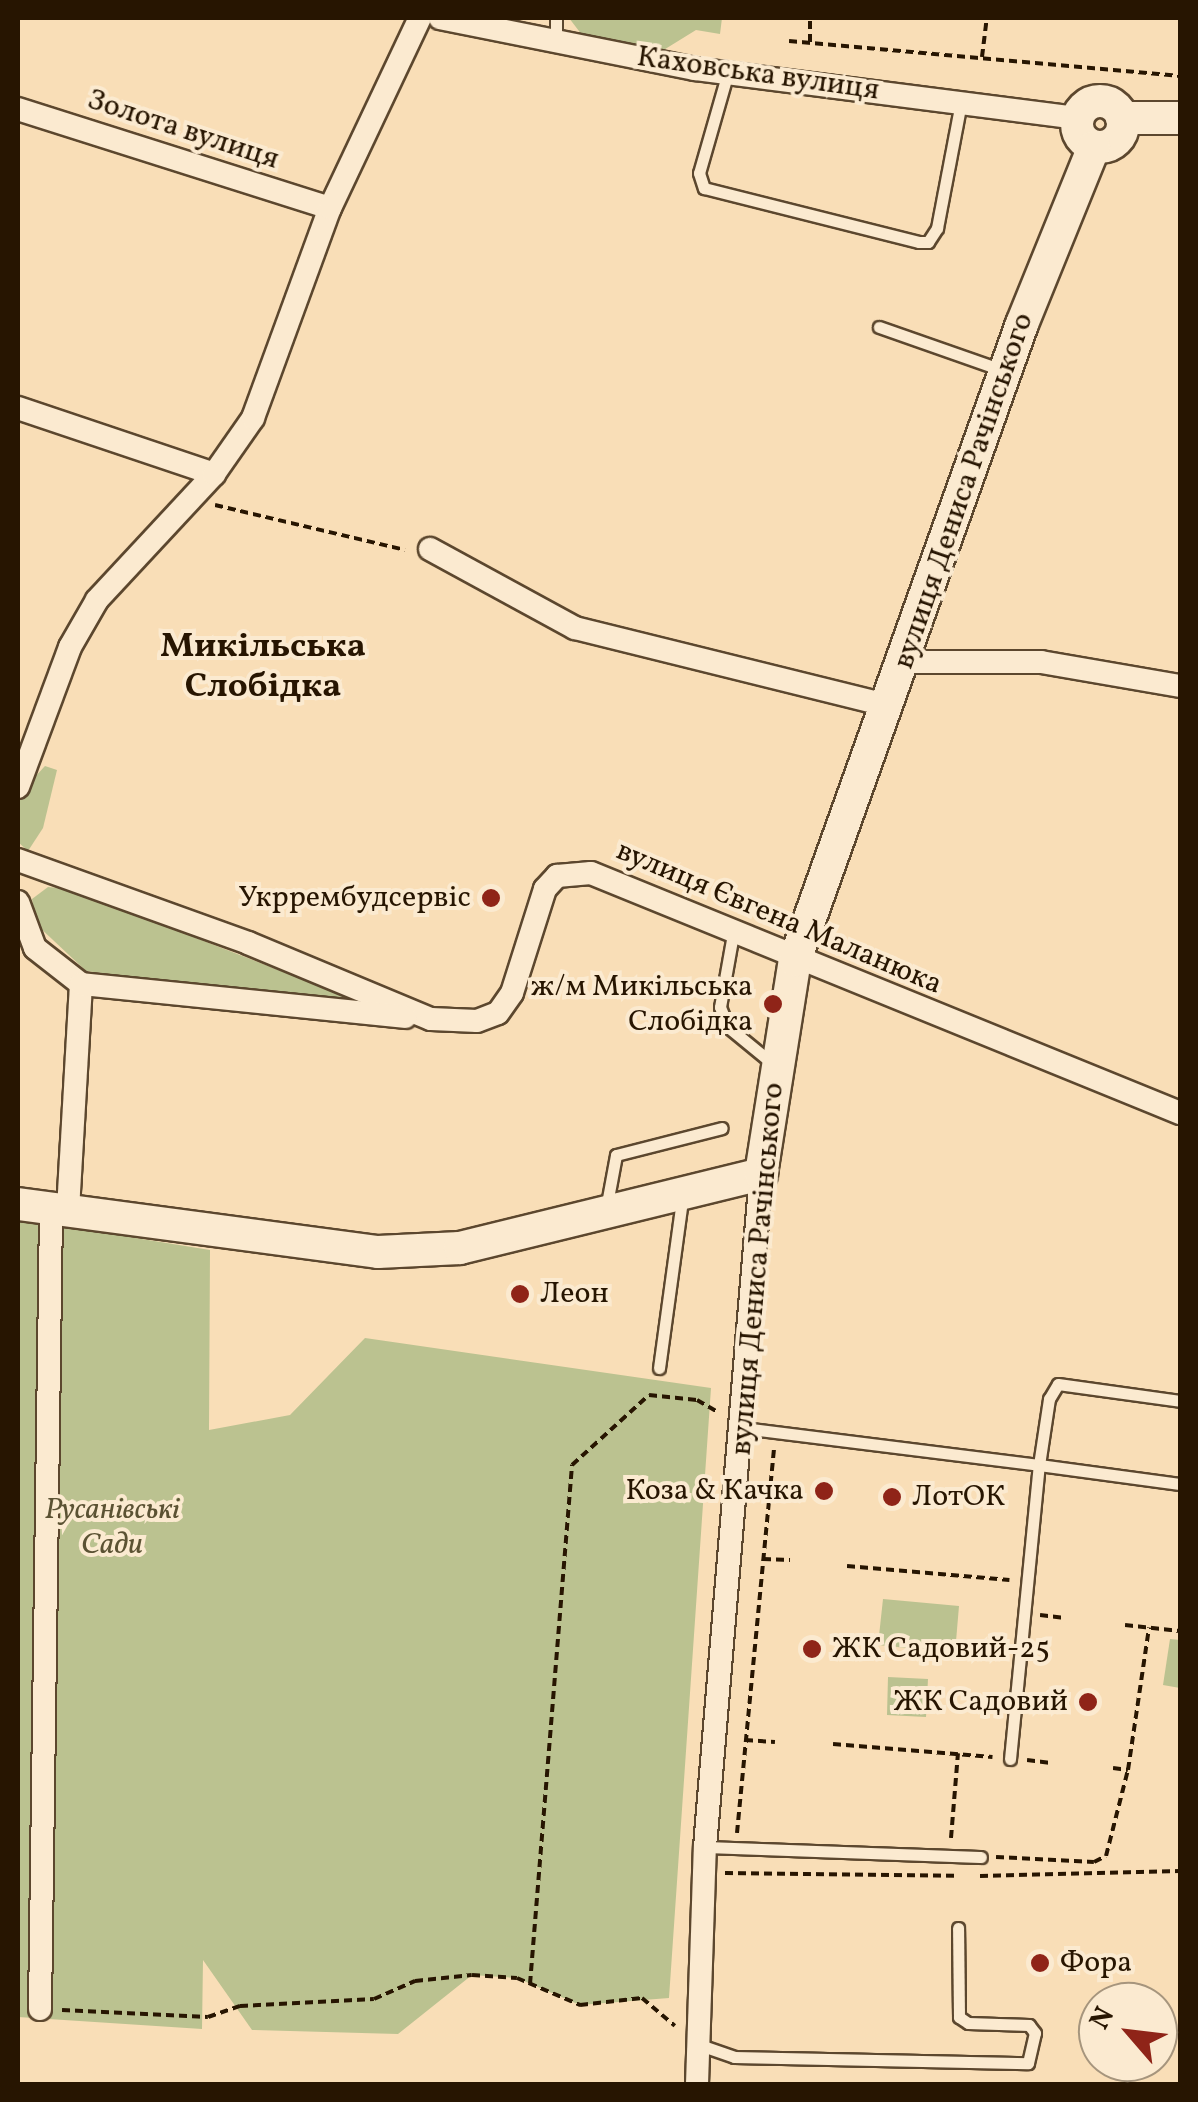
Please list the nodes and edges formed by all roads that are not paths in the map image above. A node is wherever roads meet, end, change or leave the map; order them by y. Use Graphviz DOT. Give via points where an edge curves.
graph roads {
  1 [pos="420,18"];
  2 [pos="440,18"];
  3 [pos="556,18"];
  4 [pos="556,45"];
  5 [pos="728,72"];
  6 [pos="962,102"];
  7 [pos="18,110"];
  8 [pos="1077,118"];
  9 [pos="1122,118"];
  10 [pos="1180,118"];
  11 [pos="1094,147"];
  12 [pos="330,208"];
  13 [pos="879,327"];
  14 [pos="1006,371"];
  15 [pos="18,408"];
  16 [pos="214,474"];
  17 [pos="430,549"];
  18 [pos="905,662"];
  19 [pos="1180,686"];
  20 [pos="890,706"];
  21 [pos="18,787"];
  22 [pos="18,860"];
  23 [pos="18,902"];
  24 [pos="734,934"];
  25 [pos="795,960"];
  26 [pos="80,984"];
  27 [pos="431,1019"];
  28 [pos="778,1067"];
  29 [pos="1180,1113"];
  30 [pos="722,1128"];
  31 [pos="761,1174"];
  32 [pos="683,1196"];
  33 [pos="18,1204"];
  34 [pos="60,1209"];
  35 [pos="606,1215"];
  36 [pos="659,1368"];
  37 [pos="1180,1401"];
  38 [pos="744,1428"];
  39 [pos="1039,1465"];
  40 [pos="1180,1484"];
  41 [pos="1010,1759"];
  42 [pos="705,1847"];
  43 [pos="981,1856"];
  44 [pos="958,1928"];
  45 [pos="40,2008"];
  46 [pos="697,2044"];
  47 [pos="697,2084"];
  1 -- 12 [label="street"];
  2 -- 4 [label="street, Каховська вулиця"];
  3 -- 4 [label="lane"];
  4 -- 5 [label="street, Каховська вулиця"];
  5 -- 6 [label="street, Каховська вулиця"];
  5 -- 6 [label="lane" via="699,173 704,188 919,242 928,242 937,228"];
  6 -- 8 [label="street, Каховська вулиця"];
  7 -- 12 [label="street, Золота вулиця"];
  8 -- 9 [label="main road" via="1100,101"];
  8 -- 11 [label="main road" via="1080,136"];
  9 -- 10 [label="main road"];
  9 -- 11 [label="main road" via="1116,141"];
  11 -- 14 [label="main road, вулиця Дениса Рачінського"];
  12 -- 16 [label="street" via="254,418"];
  13 -- 14 [label="lane"];
  14 -- 18 [label="main road, вулиця Дениса Рачінського"];
  15 -- 16 [label="street"];
  16 -- 21 [label="street" via="90,613 70,647"];
  17 -- 20 [label="street" via="575,628"];
  18 -- 19 [label="street" via="1042,662"];
  18 -- 20 [label="main road, вулиця Дениса Рачінського"];
  20 -- 25 [label="main road, вулиця Дениса Рачінського"];
  22 -- 27 [label="street, вулиця Євгена Маланюка" via="248,943"];
  23 -- 26 [label="street" via="35,948"];
  24 -- 25 [label="street, вулиця Євгена Маланюка"];
  24 -- 27 [label="street, вулиця Євгена Маланюка" via="591,873 556,876 544,890 512,993 498,1013 477,1020"];
  24 -- 28 [label="lane" via="720,1007 740,1039"];
  25 -- 28 [label="main road, вулиця Дениса Рачінського"];
  25 -- 29 [label="street, вулиця Євгена Маланюка"];
  26 -- 27 [label="street, вулиця Євгена Маланюка"];
  26 -- 34 [label="street"];
  28 -- 31 [label="main road, вулиця Дениса Рачінського"];
  30 -- 35 [label="lane" via="616,1155"];
  31 -- 32 [label="main road"];
  31 -- 38 [label="street, вулиця Дениса Рачінського"];
  32 -- 35 [label="main road"];
  32 -- 36 [label="lane"];
  33 -- 34 [label="main road"];
  34 -- 35 [label="main road" via="378,1252 460,1248"];
  34 -- 45 [label="street"];
  37 -- 39 [label="lane" via="1058,1384"];
  38 -- 39 [label="lane"];
  38 -- 42 [label="street, вулиця Дениса Рачінського"];
  39 -- 40 [label="lane"];
  39 -- 41 [label="lane"];
  42 -- 43 [label="lane"];
  42 -- 46 [label="street, вулиця Дениса Рачінського"];
  44 -- 46 [label="lane" via="960,2017 968,2024 1028,2024 1036,2043 1028,2064 734,2057"];
  46 -- 47 [label="street, вулиця Дениса Рачінського"];
}
